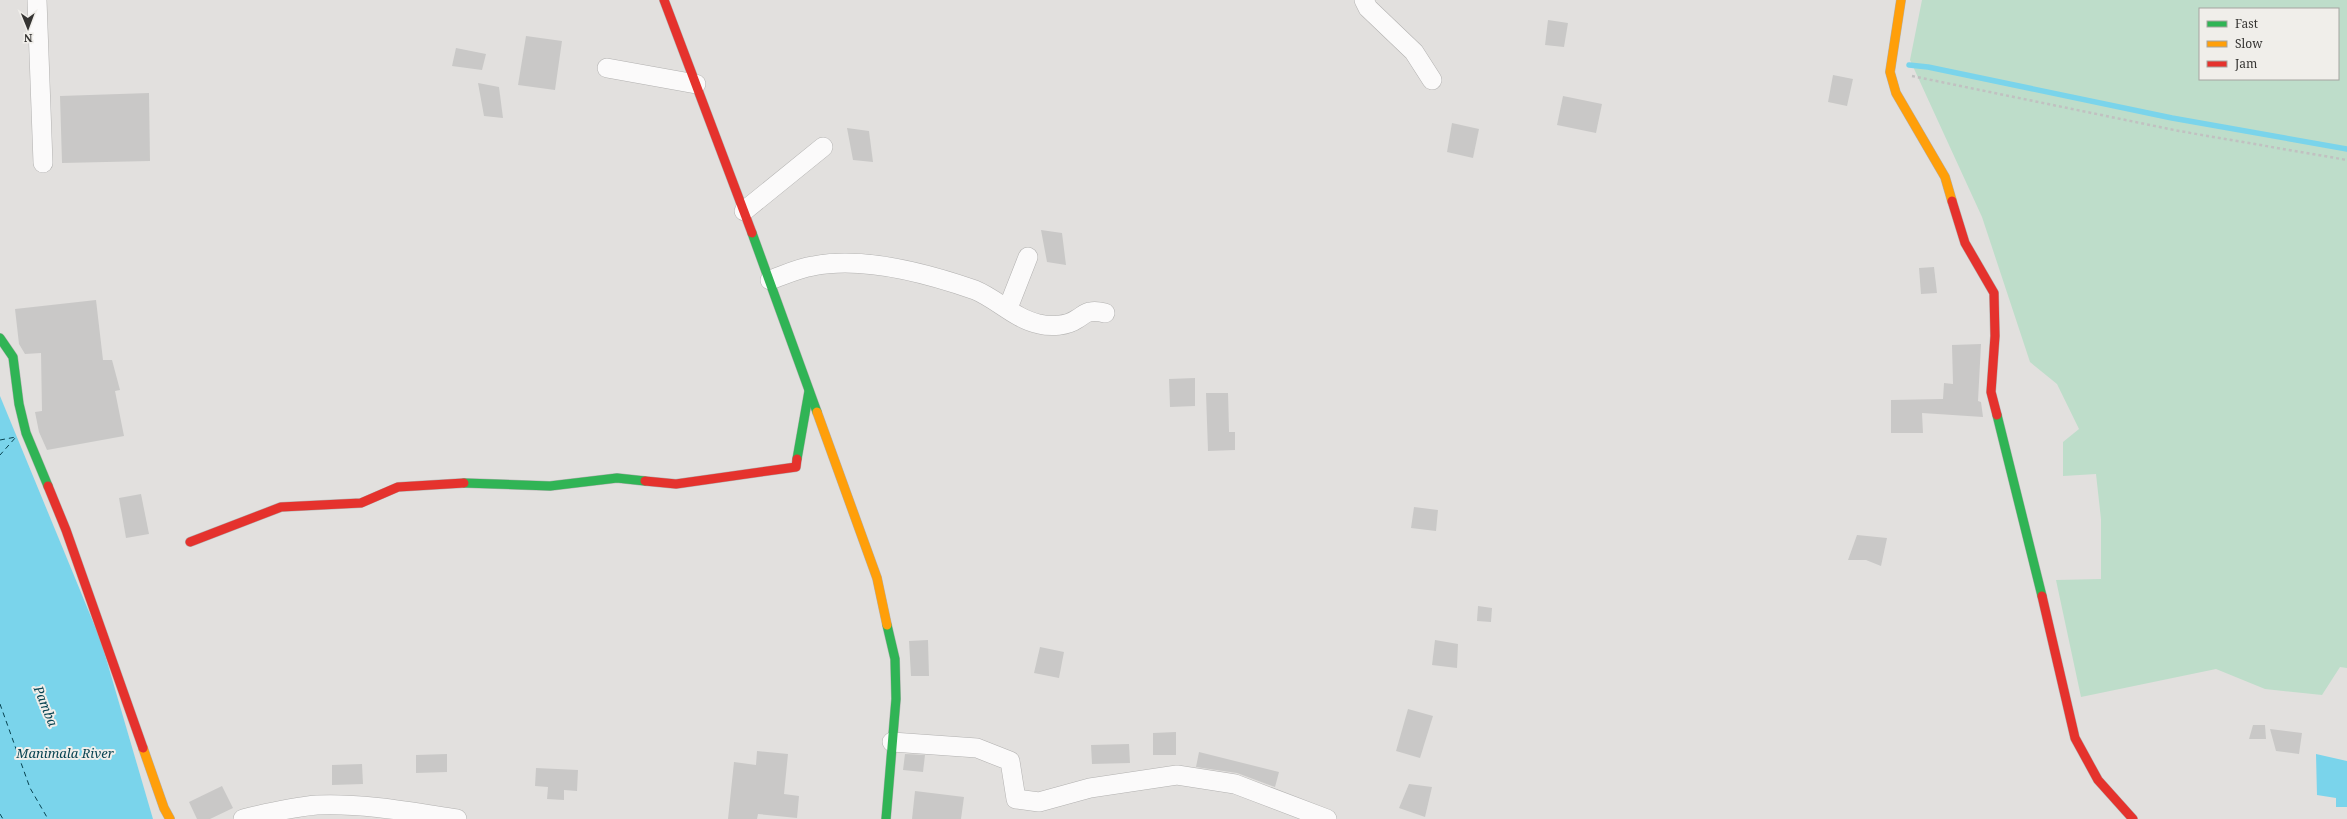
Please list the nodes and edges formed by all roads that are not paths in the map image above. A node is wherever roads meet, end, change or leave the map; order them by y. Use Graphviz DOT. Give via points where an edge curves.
graph roads {
  1 [pos="37,0"];
  2 [pos="664,0"];
  3 [pos="1364,0"];
  4 [pos="1901,0"];
  5 [pos="607,68"];
  6 [pos="1432,80"];
  7 [pos="696,84"];
  8 [pos="823,147"];
  9 [pos="43,163"];
  10 [pos="744,211"];
  11 [pos="1028,257"];
  12 [pos="770,280"];
  13 [pos="1008,308"];
  14 [pos="1106,313"];
  15 [pos="0,338"];
  16 [pos="810,390"];
  17 [pos="190,542"];
  18 [pos="892,742"];
  19 [pos="170,819"];
  20 [pos="243,819"];
  21 [pos="457,819"];
  22 [pos="886,819"];
  23 [pos="1327,819"];
  24 [pos="2133,819"];
  1 -- 9 [label="street"];
  2 -- 7 [label="street"];
  3 -- 6 [label="street" via="1368,8 1414,52"];
  4 -- 24 [label="street" via="1890,72 1896,93 1945,177 1965,243 1994,293 1995,336 1991,392 2026,524 2075,738 2098,780"];
  5 -- 7 [label="street"];
  7 -- 10 [label="street"];
  8 -- 10 [label="street"];
  10 -- 12 [label="street"];
  11 -- 13 [label="street"];
  12 -- 13 [label="street" via="812,266 835,263 876,266 975,290"];
  12 -- 16 [label="street"];
  13 -- 14 [label="street" via="1027,321 1050,326 1070,323 1089,312"];
  15 -- 19 [label="street" via="13,357 19,404 26,433 66,530"];
  16 -- 17 [label="street" via="796,467 676,484 617,478 550,486 447,483 398,487 360,503 281,507"];
  16 -- 18 [label="street" via="877,578 895,659 896,699"];
  18 -- 22 [label="street"];
  18 -- 23 [label="street" via="977,748 1010,761 1016,799 1039,802 1090,788 1177,775 1234,784"];
  20 -- 21 [label="street" via="274,811 317,805 360,806"];
}
